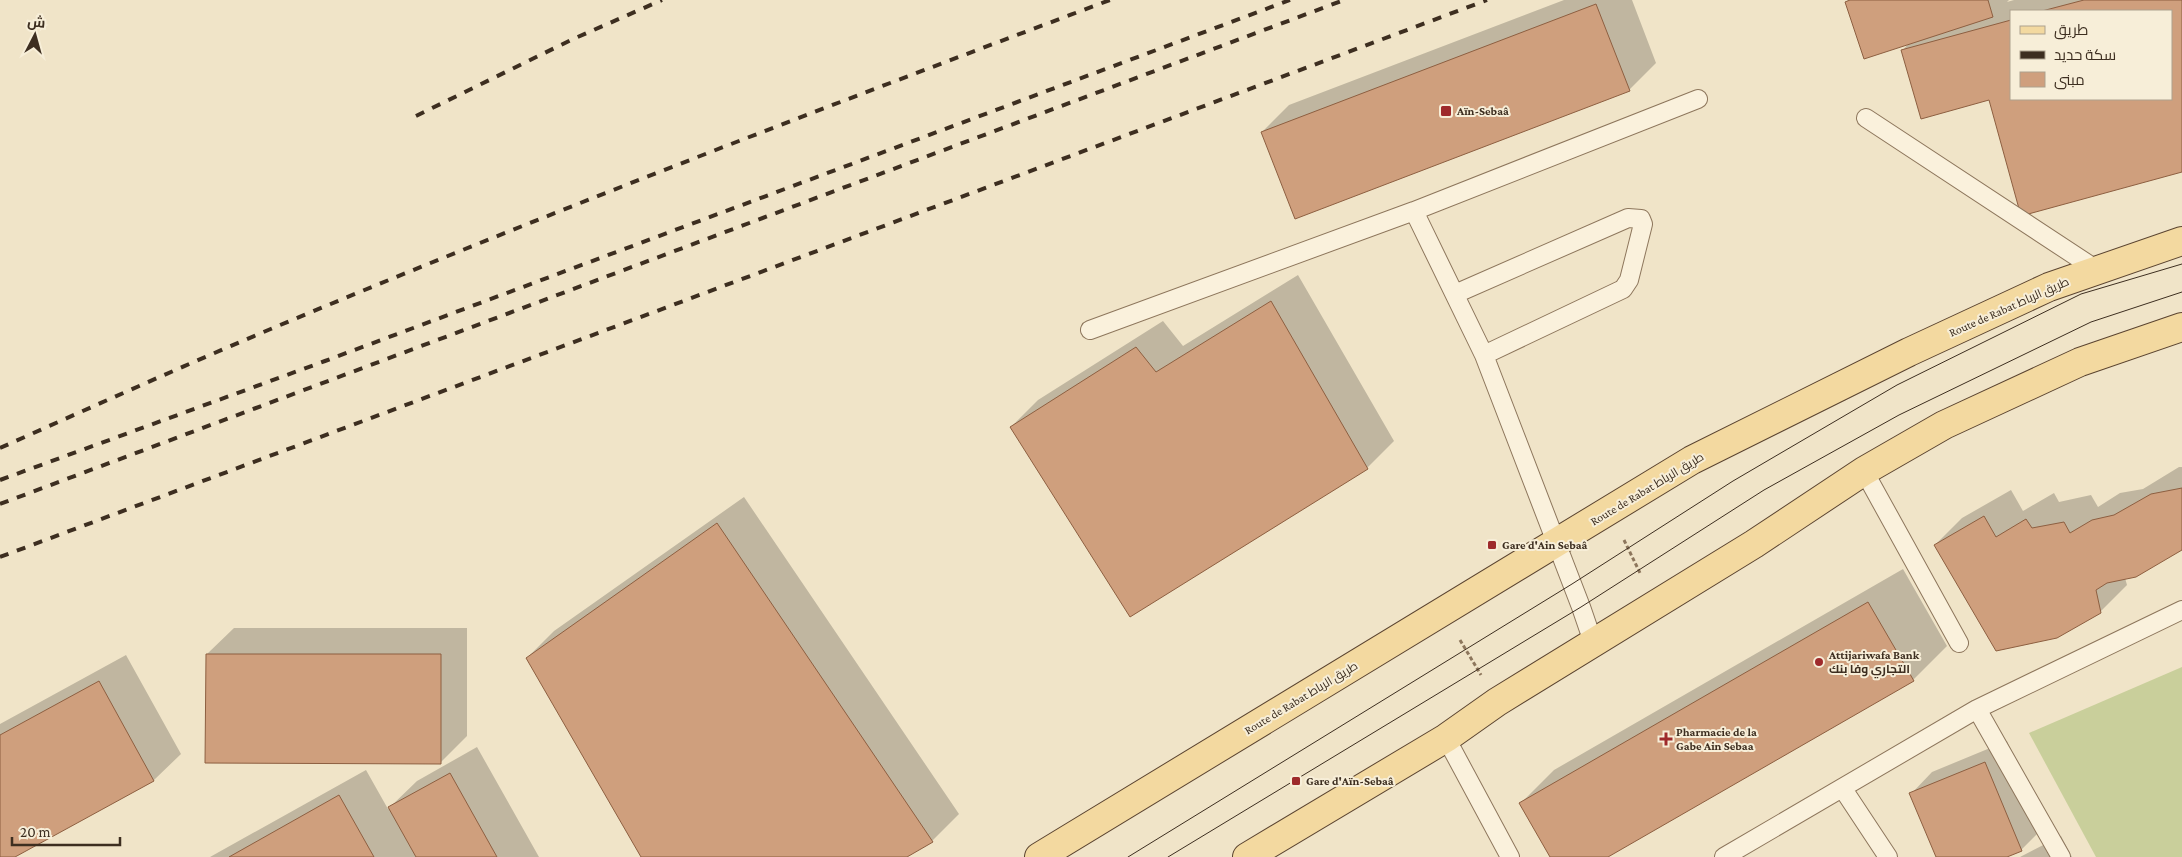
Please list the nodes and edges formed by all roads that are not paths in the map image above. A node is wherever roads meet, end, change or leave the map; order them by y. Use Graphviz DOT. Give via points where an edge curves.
graph roads {
  1 [pos="1698,99"];
  2 [pos="1866,118"];
  3 [pos="1414,211"];
  4 [pos="2182,241"];
  5 [pos="2097,270"];
  6 [pos="1455,294"];
  7 [pos="2182,327"];
  8 [pos="1090,330"];
  9 [pos="1484,355"];
  10 [pos="1864,471"];
  11 [pos="1556,543"];
  12 [pos="2182,610"];
  13 [pos="1592,642"];
  14 [pos="1959,643"];
  15 [pos="1977,709"];
  16 [pos="1446,738"];
  17 [pos="1843,789"];
  18 [pos="1039,857"];
  19 [pos="1247,857"];
  20 [pos="1510,857"];
  21 [pos="1724,857"];
  22 [pos="1888,857"];
  23 [pos="2061,857"];
  1 -- 3 [label="lane"];
  2 -- 5 [label="lane"];
  3 -- 6 [label="lane"];
  3 -- 8 [label="lane"];
  4 -- 5 [label="main road, Route de Rabat طريق الرباط"];
  5 -- 11 [label="main road, Route de Rabat طريق الرباط" via="2049,287 1900,356 1692,460"];
  6 -- 9 [label="lane"];
  6 -- 9 [label="lane" via="1628,218 1642,219 1641,234 1623,289"];
  7 -- 10 [label="main road" via="2080,362 1944,425"];
  9 -- 11 [label="lane"];
  10 -- 13 [label="main road" via="1754,544"];
  10 -- 14 [label="lane"];
  11 -- 13 [label="lane"];
  11 -- 18 [label="main road, Route de Rabat طريق الرباط"];
  12 -- 15 [label="lane"];
  13 -- 16 [label="main road" via="1496,702"];
  15 -- 17 [label="lane"];
  15 -- 23 [label="lane"];
  16 -- 19 [label="main road"];
  16 -- 20 [label="lane"];
  17 -- 21 [label="lane"];
  17 -- 22 [label="lane"];
}
